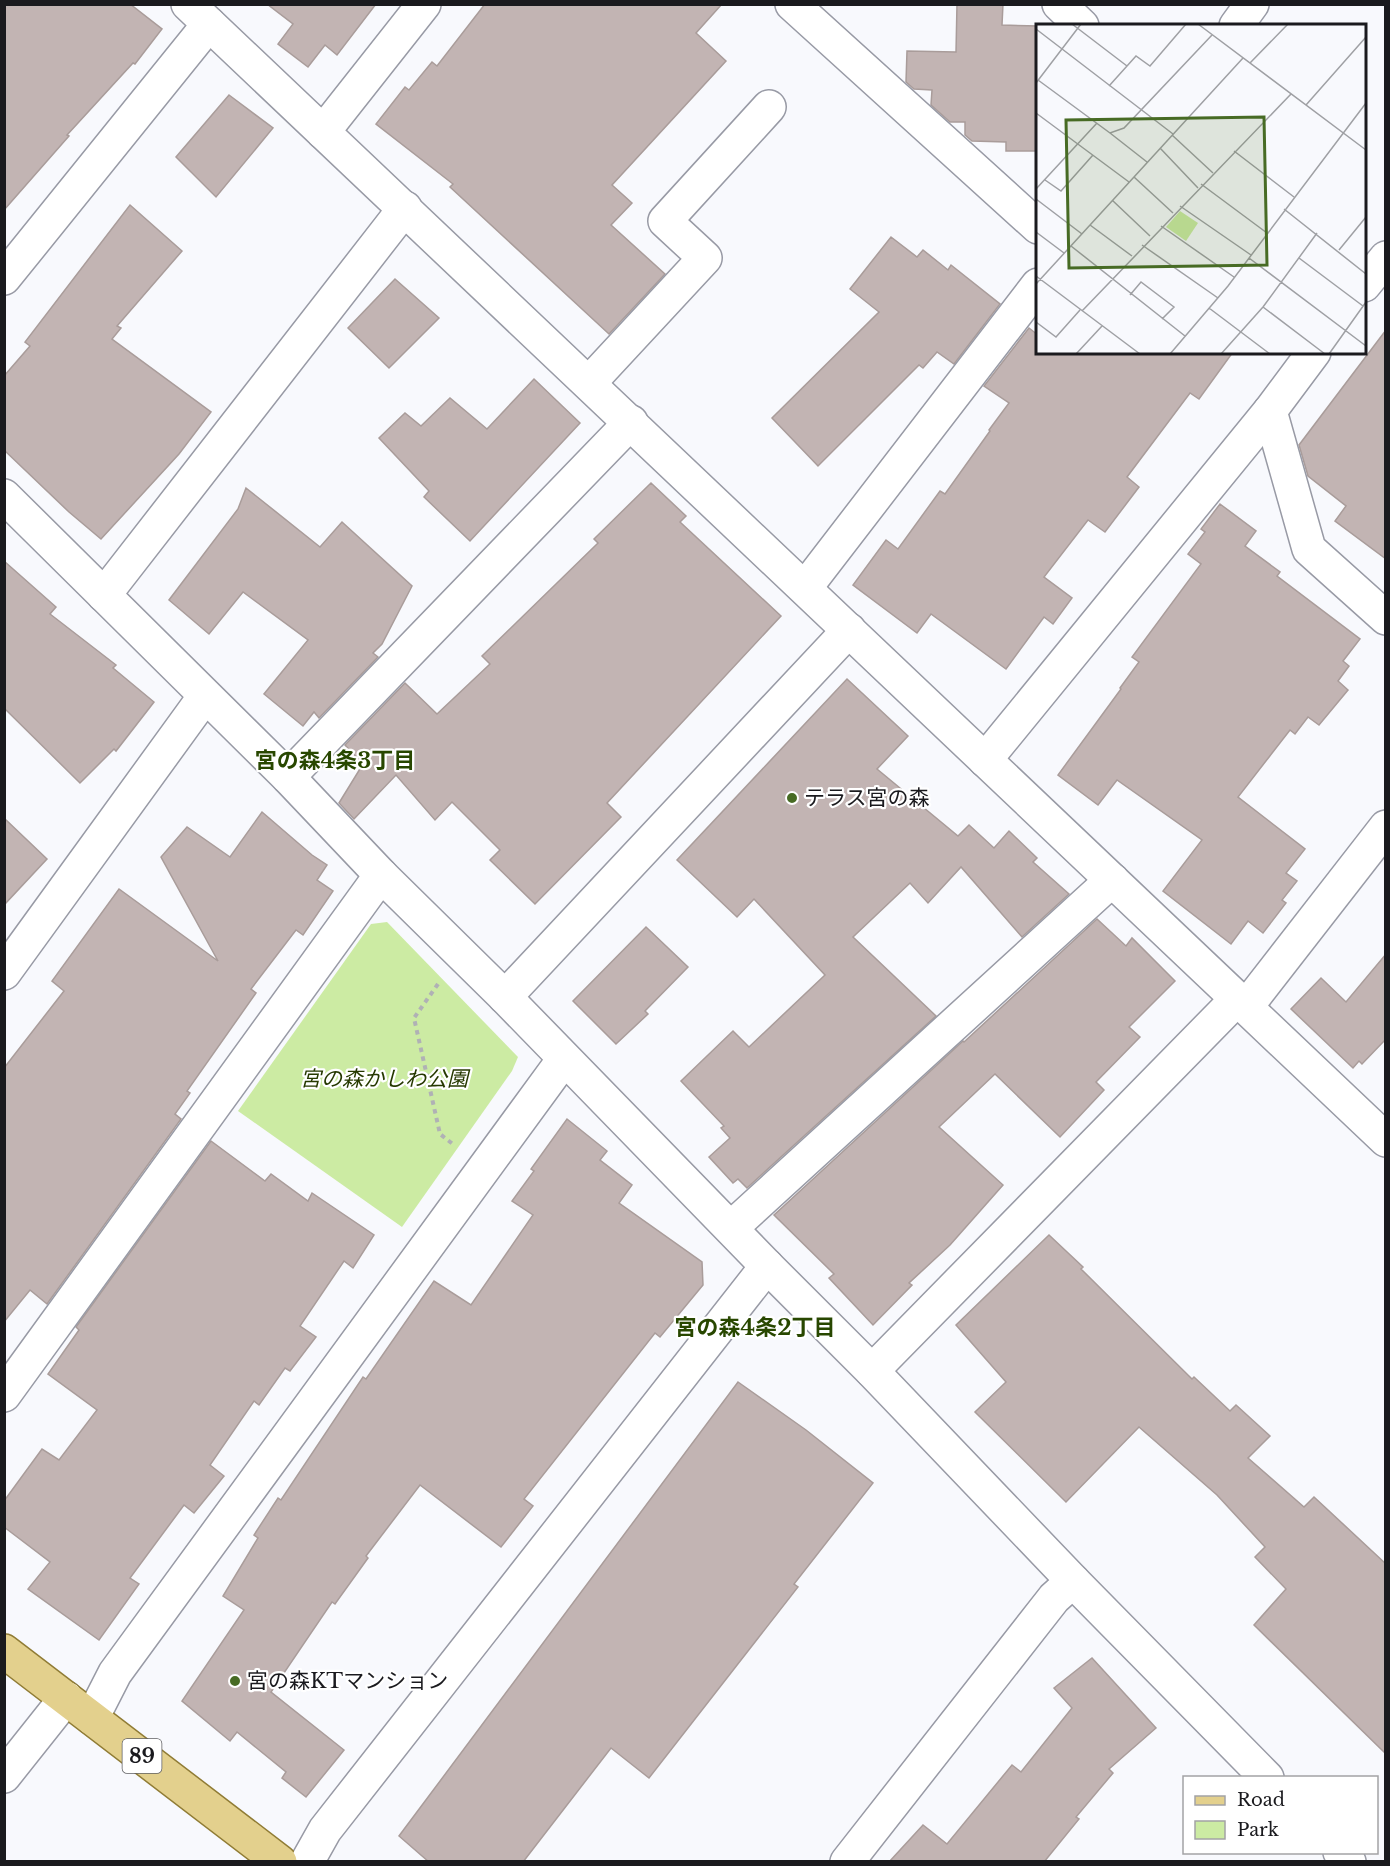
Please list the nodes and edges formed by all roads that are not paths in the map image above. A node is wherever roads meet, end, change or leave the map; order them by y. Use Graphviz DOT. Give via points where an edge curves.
graph roads {
  1 [pos="424,4"];
  2 [pos="792,4"];
  3 [pos="1059,4"];
  4 [pos="1252,4"];
  5 [pos="198,14"];
  6 [pos="1080,24"];
  7 [pos="1237,24"];
  8 [pos="769,107"];
  9 [pos="323,132"];
  10 [pos="405,208"];
  11 [pos="1036,225"];
  12 [pos="1386,258"];
  13 [pos="4,278"];
  14 [pos="1366,284"];
  15 [pos="1036,288"];
  16 [pos="1313,354"];
  17 [pos="589,383"];
  18 [pos="1270,411"];
  19 [pos="631,422"];
  20 [pos="4,496"];
  21 [pos="805,588"];
  22 [pos="104,595"];
  23 [pos="1386,618"];
  24 [pos="849,630"];
  25 [pos="206,696"];
  26 [pos="985,760"];
  27 [pos="288,777"];
  28 [pos="1386,826"];
  29 [pos="381,875"];
  30 [pos="1112,880"];
  31 [pos="4,973"];
  32 [pos="505,997"];
  33 [pos="1241,1003"];
  34 [pos="564,1059"];
  35 [pos="1386,1140"];
  36 [pos="731,1228"];
  37 [pos="766,1266"];
  38 [pos="872,1371"];
  39 [pos="4,1395"];
  40 [pos="1073,1581"];
  41 [pos="4,1652"];
  42 [pos="66,1698"];
  43 [pos="92,1718"];
  44 [pos="4,1776"];
  45 [pos="1265,1776"];
  46 [pos="280,1862"];
  47 [pos="307,1862"];
  48 [pos="848,1862"];
  1 -- 9 [label="street"];
  2 -- 11 [label="street"];
  3 -- 6 [label="street"];
  4 -- 7 [label="street"];
  5 -- 9 [label="street"];
  5 -- 13 [label="street"];
  8 -- 17 [label="street" via="665,221 705,258"];
  9 -- 10 [label="street"];
  10 -- 17 [label="street"];
  10 -- 22 [label="street"];
  12 -- 14 [label="street"];
  15 -- 21 [label="street"];
  16 -- 18 [label="street"];
  17 -- 19 [label="street"];
  18 -- 23 [label="street" via="1309,549"];
  18 -- 26 [label="street"];
  19 -- 21 [label="street"];
  19 -- 27 [label="street"];
  20 -- 22 [label="street"];
  21 -- 24 [label="street"];
  22 -- 25 [label="street"];
  24 -- 26 [label="street"];
  24 -- 32 [label="street"];
  25 -- 27 [label="street"];
  25 -- 31 [label="street"];
  26 -- 30 [label="street"];
  27 -- 29 [label="street"];
  28 -- 33 [label="street"];
  29 -- 32 [label="street"];
  29 -- 39 [label="street"];
  30 -- 33 [label="street"];
  30 -- 36 [label="street"];
  32 -- 34 [label="street"];
  33 -- 35 [label="street"];
  33 -- 38 [label="street"];
  34 -- 36 [label="street"];
  34 -- 43 [label="street" via="115,1672"];
  36 -- 37 [label="street"];
  37 -- 38 [label="street"];
  37 -- 47 [label="street" via="332,1821"];
  38 -- 40 [label="street"];
  40 -- 45 [label="street"];
  40 -- 48 [label="street" via="1054,1598"];
  41 -- 42 [label="main road, 89"];
  42 -- 43 [label="main road, 89"];
  42 -- 44 [label="street"];
  43 -- 46 [label="main road, 89"];
}
